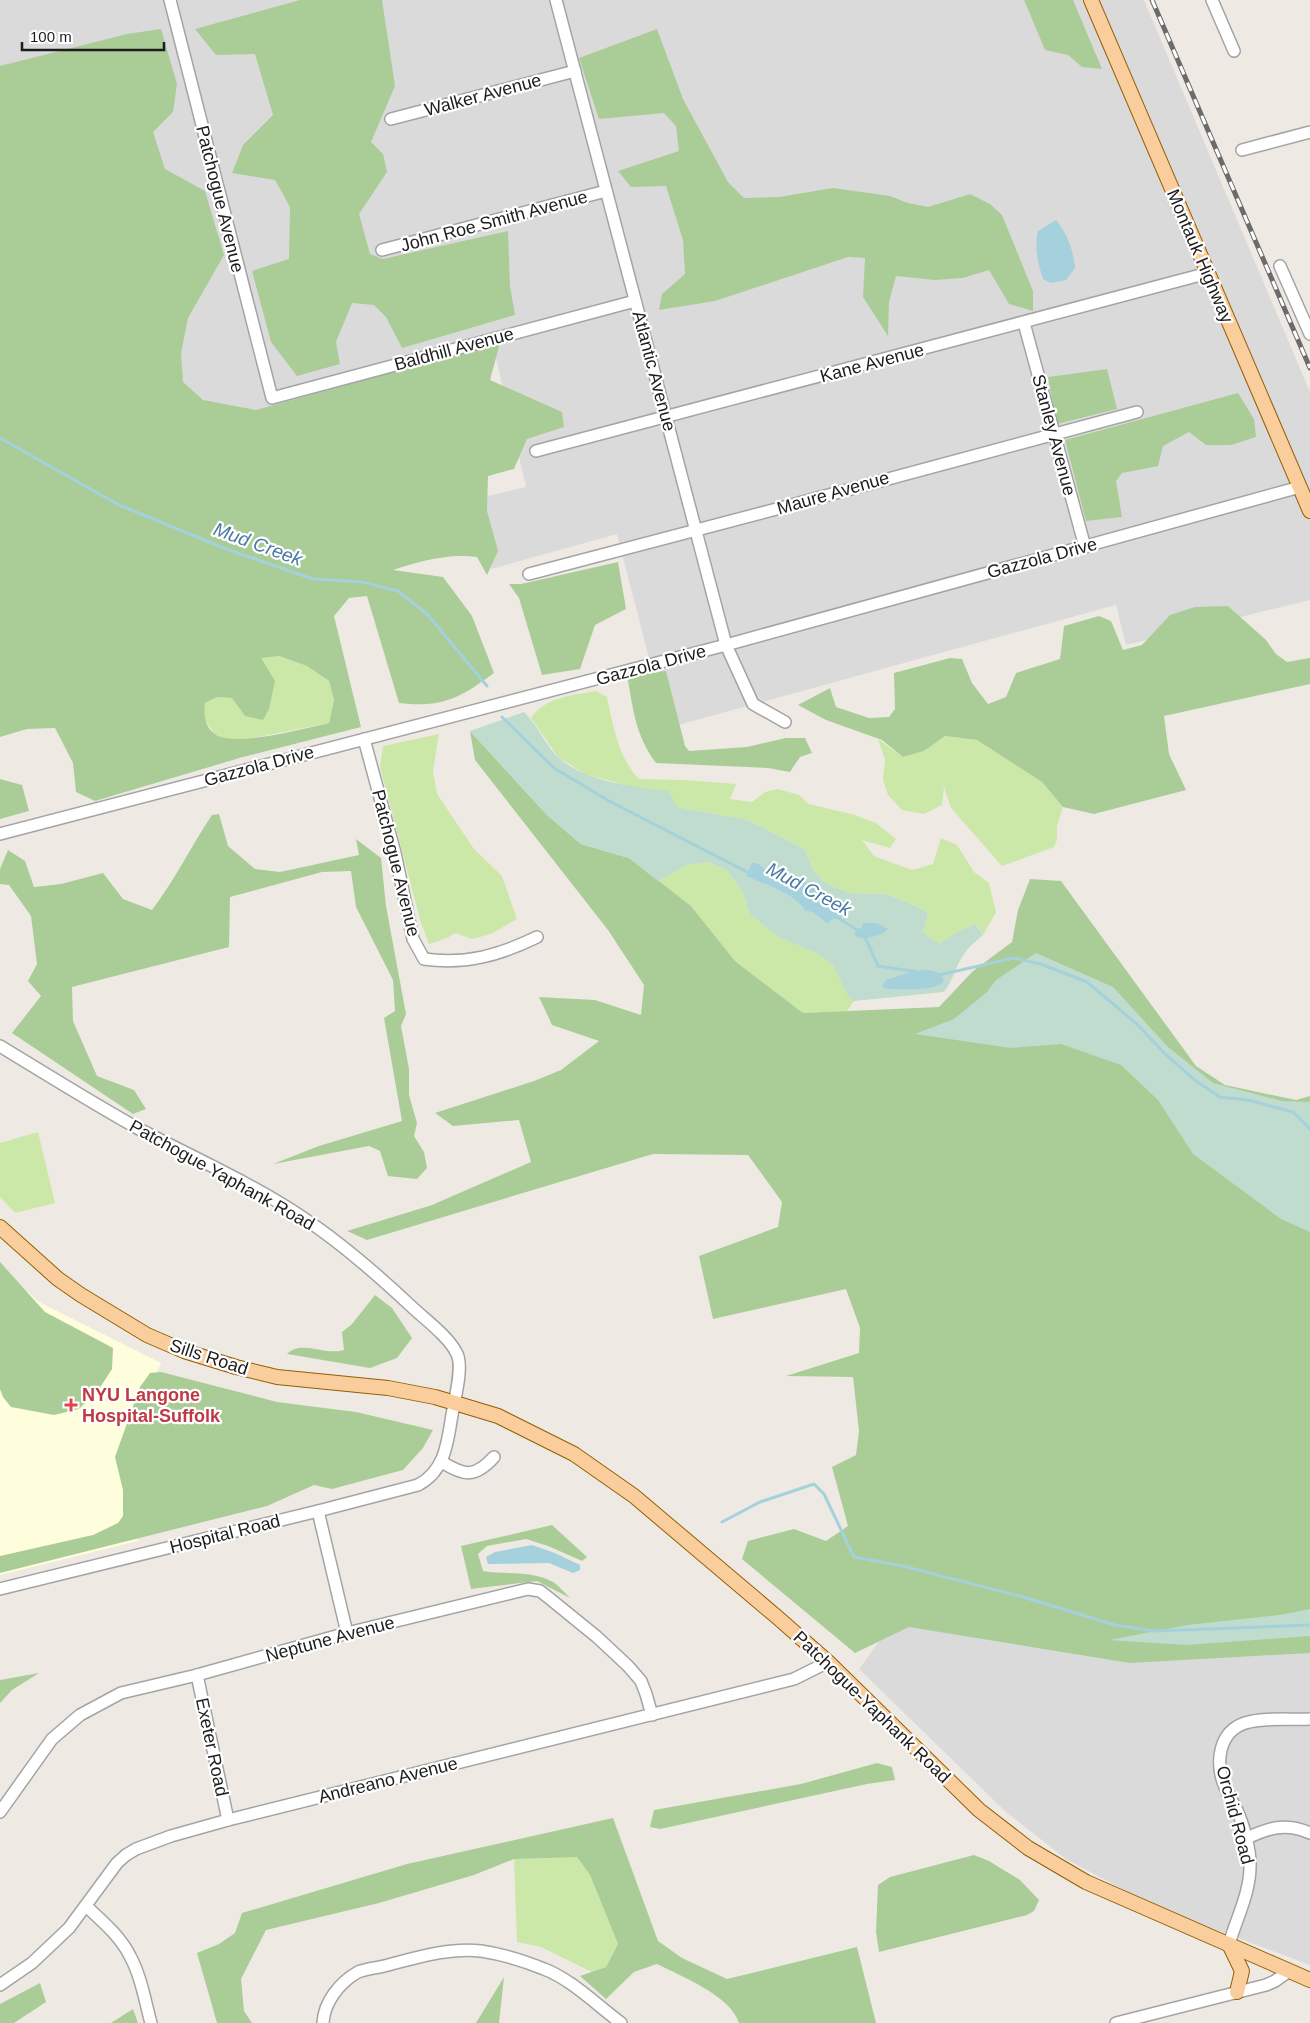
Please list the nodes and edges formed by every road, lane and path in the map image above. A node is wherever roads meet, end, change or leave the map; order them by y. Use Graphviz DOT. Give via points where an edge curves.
graph roads {
  1 [pos="170,0"];
  2 [pos="556,0"];
  3 [pos="1091,0"];
  4 [pos="1212,0"];
  5 [pos="1234,51"];
  6 [pos="575,71"];
  7 [pos="392,119"];
  8 [pos="1310,132"];
  9 [pos="1242,150"];
  10 [pos="606,191"];
  11 [pos="382,250"];
  12 [pos="1280,266"];
  13 [pos="1208,274"];
  14 [pos="635,301"];
  15 [pos="1024,323"];
  16 [pos="1310,334"];
  17 [pos="272,398"];
  18 [pos="1137,412"];
  19 [pos="666,417"];
  20 [pos="1053,434"];
  21 [pos="536,451"];
  22 [pos="1300,487"];
  23 [pos="1310,511"];
  24 [pos="696,530"];
  25 [pos="1085,547"];
  26 [pos="529,574"];
  27 [pos="726,645"];
  28 [pos="785,722"];
  29 [pos="364,739"];
  30 [pos="0,834"];
  31 [pos="537,937"];
  32 [pos="0,1046"];
  33 [pos="0,1227"];
  34 [pos="454,1402"];
  35 [pos="494,1457"];
  36 [pos="442,1462"];
  37 [pos="318,1511"];
  38 [pos="0,1589"];
  39 [pos="347,1633"];
  40 [pos="828,1662"];
  41 [pos="197,1675"];
  42 [pos="652,1715"];
  43 [pos="1310,1719"];
  44 [pos="0,1812"];
  45 [pos="228,1820"];
  46 [pos="1310,1834"];
  47 [pos="1245,1839"];
  48 [pos="86,1906"];
  49 [pos="1229,1944"];
  50 [pos="1289,1971"];
  51 [pos="1310,1980"];
  52 [pos="0,1985"];
  53 [pos="1237,1992"];
  54 [pos="150,2023"];
  55 [pos="323,2023"];
  56 [pos="621,2023"];
  57 [pos="1116,2023"];
  1 -- 17 [label="street, Patchogue Avenue"];
  2 -- 6 [label="street, Atlantic Avenue"];
  3 -- 13 [label="main road, Montauk Highway"];
  4 -- 5 [label="street"];
  6 -- 7 [label="street, Walker Avenue"];
  6 -- 10 [label="street, Atlantic Avenue"];
  8 -- 9 [label="street"];
  10 -- 11 [label="street, John Roe Smith Avenue"];
  10 -- 14 [label="street, Atlantic Avenue"];
  12 -- 16 [label="street"];
  13 -- 15 [label="street, Kane Avenue"];
  13 -- 22 [label="main road, Montauk Highway"];
  14 -- 17 [label="street, Baldhill Avenue"];
  14 -- 19 [label="street, Atlantic Avenue"];
  15 -- 19 [label="street, Kane Avenue"];
  15 -- 20 [label="street, Stanley Avenue"];
  18 -- 20 [label="street, Maure Avenue"];
  19 -- 21 [label="street, Kane Avenue"];
  19 -- 24 [label="street, Atlantic Avenue"];
  20 -- 24 [label="street, Maure Avenue"];
  20 -- 25 [label="street, Stanley Avenue"];
  22 -- 23 [label="main road, Montauk Highway"];
  22 -- 25 [label="street, Gazzola Drive"];
  24 -- 26 [label="street, Maure Avenue"];
  24 -- 27 [label="street, Atlantic Avenue"];
  25 -- 27 [label="street, Gazzola Drive"];
  27 -- 28 [label="street, Atlantic Avenue" via="753,704"];
  27 -- 29 [label="street, Gazzola Drive"];
  29 -- 30 [label="street, Gazzola Drive"];
  29 -- 31 [label="street, Patchogue Avenue" via="395,853 413,939 424,958 444,962 484,956 507,951"];
  32 -- 34 [label="street, Patchogue Yaphank Road" via="101,1107 301,1216 375,1271 454,1350 459,1368"];
  33 -- 34 [label="main road, Sills Road" via="58,1279 81,1295 147,1335 184,1351 277,1377 388,1388"];
  34 -- 36 [label="street, Hospital Road"];
  34 -- 40 [label="main road, Patchogue-Yaphank Road" via="517,1424 568,1450 605,1474 726,1572"];
  35 -- 36 [label="street" via="483,1467 466,1473"];
  36 -- 37 [label="street, Hospital Road" via="418,1485"];
  37 -- 38 [label="street, Hospital Road"];
  37 -- 39 [label="street"];
  39 -- 41 [label="street, Neptune Avenue"];
  39 -- 42 [label="street, Neptune Avenue" via="528,1589 540,1591 628,1666 640,1681"];
  40 -- 42 [label="street, Andreano Avenue" via="794,1679"];
  40 -- 49 [label="main road, Patchogue-Yaphank Road" via="979,1810 1028,1848 1086,1882"];
  41 -- 44 [label="street, Neptune Avenue" via="121,1693 80,1715 52,1739"];
  41 -- 45 [label="street, Exeter Road"];
  42 -- 45 [label="street, Andreano Avenue"];
  43 -- 47 [label="street, Orchid Road" via="1246,1723 1226,1736 1219,1769"];
  45 -- 48 [label="street, Andreano Avenue" via="136,1849 117,1863"];
  46 -- 47 [label="street" via="1304,1830 1277,1827 1267,1828"];
  47 -- 49 [label="street, Orchid Road" via="1250,1863 1249,1885"];
  48 -- 52 [label="street, Andreano Avenue" via="69,1928 32,1963"];
  48 -- 54 [label="street" via="130,1955"];
  49 -- 50 [label="main road, Patchogue-Yaphank Road"];
  49 -- 53 [label="main road" via="1242,1971"];
  50 -- 51 [label="main road, Patchogue-Yaphank Road"];
  50 -- 53 [label="street" via="1275,1981"];
  53 -- 57 [label="street"];
  55 -- 56 [label="street" via="334,1992 359,1972 419,1957 464,1951 482,1951 546,1970 583,1992"];
}
